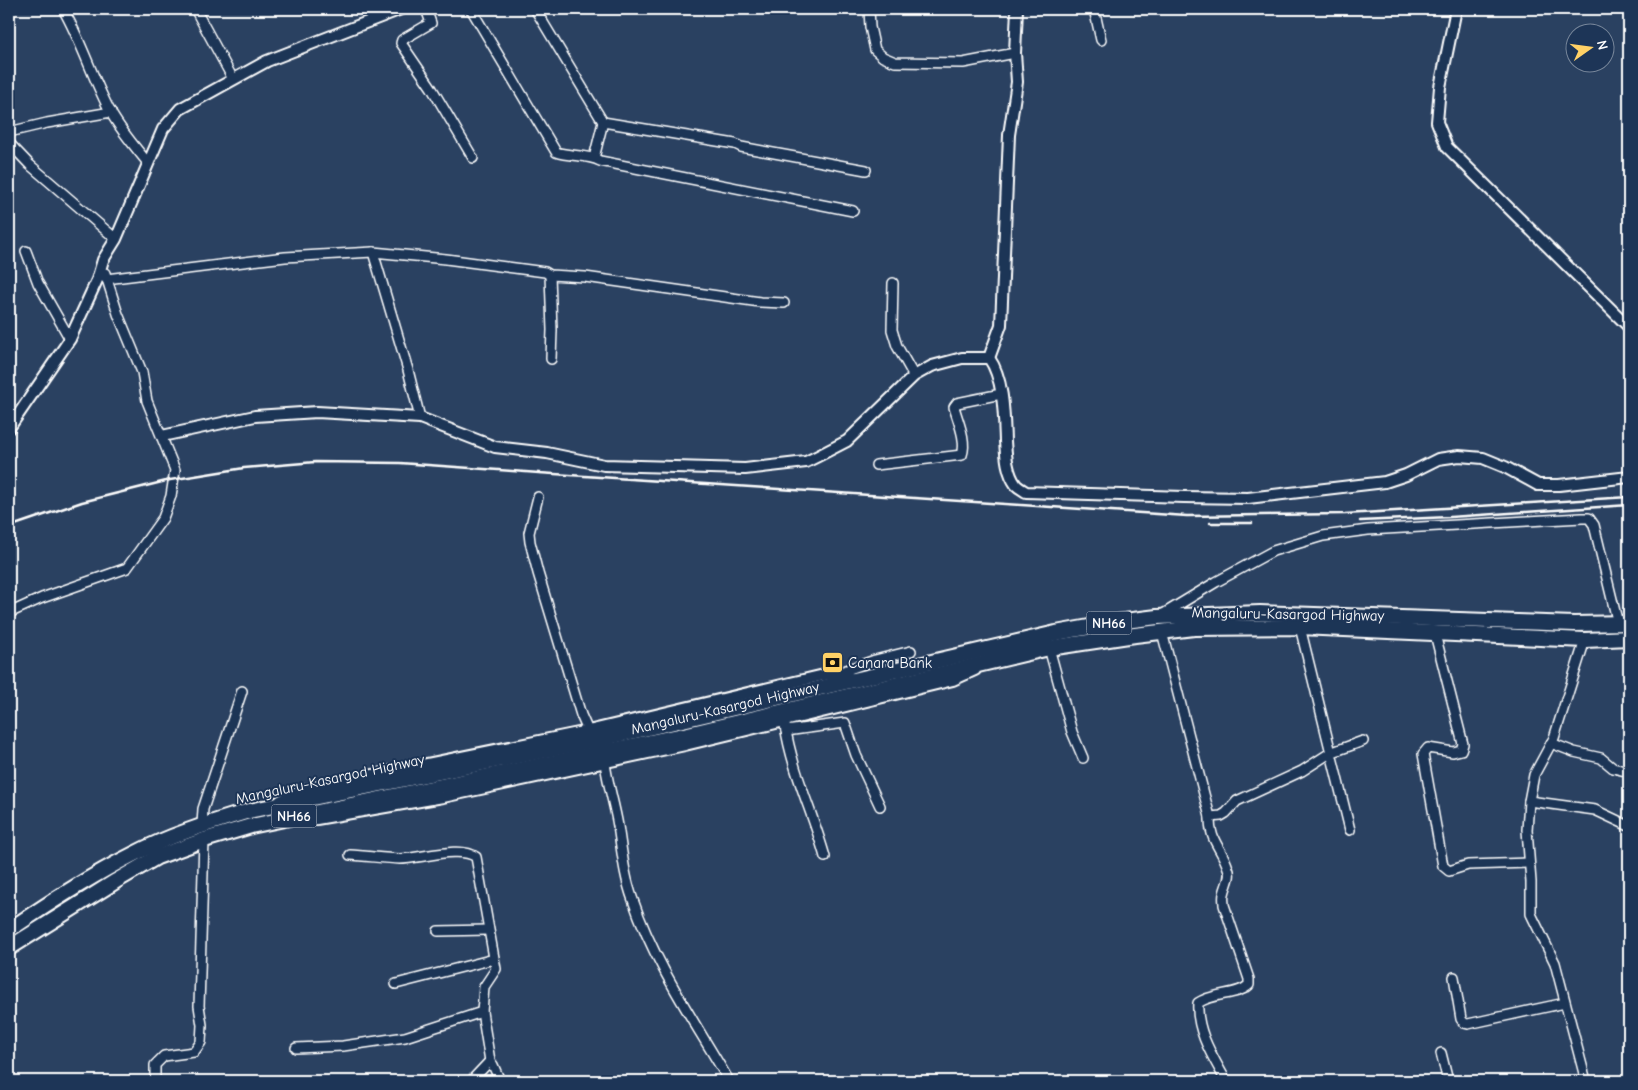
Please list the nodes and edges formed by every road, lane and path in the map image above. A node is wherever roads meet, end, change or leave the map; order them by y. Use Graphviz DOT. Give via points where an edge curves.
graph roads {
  1 [pos="63,9"];
  2 [pos="195,9"];
  3 [pos="401,9"];
  4 [pos="426,9"];
  5 [pos="471,9"];
  6 [pos="536,9"];
  7 [pos="869,9"];
  8 [pos="1017,9"];
  9 [pos="1094,9"];
  10 [pos="1456,9"];
  11 [pos="1101,40"];
  12 [pos="1015,53"];
  13 [pos="234,79"];
  14 [pos="111,112"];
  15 [pos="603,122"];
  16 [pos="9,132"];
  17 [pos="9,142"];
  18 [pos="473,158"];
  19 [pos="594,158"];
  20 [pos="148,163"];
  21 [pos="866,170"];
  22 [pos="853,210"];
  23 [pos="116,239"];
  24 [pos="26,252"];
  25 [pos="373,252"];
  26 [pos="103,260"];
  27 [pos="550,276"];
  28 [pos="106,279"];
  29 [pos="893,283"];
  30 [pos="784,303"];
  31 [pos="1629,327"];
  32 [pos="70,339"];
  33 [pos="989,358"];
  34 [pos="551,359"];
  35 [pos="914,376"];
  36 [pos="1001,394"];
  37 [pos="420,418"];
  38 [pos="9,428"];
  39 [pos="162,436"];
  40 [pos="876,465"];
  41 [pos="1629,477"];
  42 [pos="538,497"];
  43 [pos="9,613"];
  44 [pos="1157,617"];
  45 [pos="1624,624"];
  46 [pos="1300,627"];
  47 [pos="1162,632"];
  48 [pos="1435,634"];
  49 [pos="1629,638"];
  50 [pos="1585,640"];
  51 [pos="1049,648"];
  52 [pos="911,651"];
  53 [pos="992,662"];
  54 [pos="835,674"];
  55 [pos="855,680"];
  56 [pos="242,690"];
  57 [pos="785,726"];
  58 [pos="1363,741"];
  59 [pos="599,743"];
  60 [pos="1551,743"];
  61 [pos="1330,753"];
  62 [pos="1083,758"];
  63 [pos="1629,772"];
  64 [pos="1529,801"];
  65 [pos="880,806"];
  66 [pos="1210,817"];
  67 [pos="202,825"];
  68 [pos="1629,826"];
  69 [pos="1350,830"];
  70 [pos="204,840"];
  71 [pos="350,855"];
  72 [pos="826,857"];
  73 [pos="1529,863"];
  74 [pos="9,930"];
  75 [pos="488,930"];
  76 [pos="438,931"];
  77 [pos="9,948"];
  78 [pos="494,959"];
  79 [pos="1454,977"];
  80 [pos="396,984"];
  81 [pos="1565,1003"];
  82 [pos="482,1012"];
  83 [pos="296,1048"];
  84 [pos="1441,1053"];
  85 [pos="490,1061"];
  86 [pos="155,1081"];
  87 [pos="471,1081"];
  88 [pos="500,1081"];
  89 [pos="729,1081"];
  90 [pos="1226,1081"];
  91 [pos="1448,1081"];
  92 [pos="1586,1081"];
  1 -- 14 [label="street"];
  2 -- 13 [label="street"];
  3 -- 13 [label="street" via="267,61"];
  4 -- 18 [label="street" via="431,23 401,43"];
  5 -- 19 [label="street" via="556,152"];
  6 -- 15 [label="street"];
  7 -- 12 [label="street" via="875,50 895,62 963,63"];
  8 -- 12 [label="street"];
  9 -- 11 [label="street"];
  10 -- 31 [label="street" via="1440,87 1437,122 1447,147"];
  12 -- 33 [label="street" via="1017,82 1009,135 1001,325"];
  13 -- 20 [label="street" via="180,109 163,129"];
  14 -- 16 [label="street"];
  14 -- 20 [label="street"];
  15 -- 19 [label="street"];
  15 -- 21 [label="street"];
  17 -- 23 [label="street" via="30,165"];
  19 -- 22 [label="street"];
  20 -- 23 [label="street"];
  23 -- 26 [label="street"];
  24 -- 32 [label="street" via="38,283"];
  25 -- 27 [label="street" via="545,272"];
  25 -- 28 [label="street" via="285,257"];
  25 -- 37 [label="street"];
  26 -- 28 [label="street"];
  26 -- 32 [label="street"];
  27 -- 30 [label="street" via="585,277"];
  27 -- 34 [label="street"];
  28 -- 39 [label="street" via="142,372 148,401"];
  29 -- 35 [label="street" via="892,330"];
  32 -- 38 [label="street"];
  33 -- 35 [label="street" via="962,358 932,366"];
  33 -- 36 [label="street" via="997,372"];
  35 -- 37 [label="street" via="847,441 806,462 745,469 604,465 547,452 495,447"];
  36 -- 40 [label="street" via="957,403 954,407 962,436 962,455"];
  36 -- 41 [label="street" via="1011,476 1017,487 1026,492 1248,498 1385,482 1438,459 1459,456 1483,458 1538,485"];
  37 -- 39 [label="street" via="317,412 264,416"];
  39 -- 43 [label="street" via="175,470 172,496 163,518 127,568"];
  42 -- 59 [label="street" via="529,533 530,542 582,715"];
  44 -- 45 [label="highway, Mangaluru-Kasargod Highway / NH66" via="1260,613"];
  44 -- 45 [label="street" via="1273,552 1323,536 1368,530 1589,518 1594,525"];
  44 -- 55 [label="highway, Mangaluru-Kasargod Highway / NH66" via="1056,634"];
  46 -- 47 [label="highway, Mangaluru-Kasargod Highway / NH66" via="1194,628"];
  46 -- 48 [label="highway, Mangaluru-Kasargod Highway / NH66"];
  46 -- 61 [label="street"];
  47 -- 51 [label="highway, Mangaluru-Kasargod Highway / NH66"];
  47 -- 66 [label="street"];
  48 -- 50 [label="highway, Mangaluru-Kasargod Highway / NH66"];
  48 -- 73 [label="street" via="1463,744 1456,752 1428,748 1422,757 1442,866 1449,871 1468,865"];
  49 -- 50 [label="highway, Mangaluru-Kasargod Highway / NH66"];
  50 -- 60 [label="street"];
  51 -- 53 [label="highway, Mangaluru-Kasargod Highway / NH66"];
  51 -- 62 [label="street" via="1072,732"];
  52 -- 54 [label="street"];
  53 -- 57 [label="street" via="953,680"];
  53 -- 59 [label="highway, Mangaluru-Kasargod Highway / NH66" via="688,734"];
  54 -- 55 [label="street"];
  54 -- 59 [label="street"];
  55 -- 59 [label="highway, Mangaluru-Kasargod Highway / NH66"];
  56 -- 67 [label="street" via="203,809"];
  57 -- 59 [label="street" via="685,745"];
  57 -- 65 [label="street" via="845,723"];
  57 -- 72 [label="street" via="802,792"];
  58 -- 61 [label="street"];
  59 -- 67 [label="highway, Mangaluru-Kasargod Highway / NH66" via="271,806"];
  59 -- 70 [label="highway, Mangaluru-Kasargod Highway / NH66" via="273,820"];
  59 -- 89 [label="street" via="632,900 667,977"];
  60 -- 63 [label="street" via="1601,758 1613,768"];
  60 -- 64 [label="street" via="1534,775"];
  61 -- 66 [label="street" via="1302,771 1237,801 1221,816"];
  61 -- 69 [label="street"];
  64 -- 68 [label="street" via="1595,810"];
  64 -- 73 [label="street"];
  66 -- 90 [label="street" via="1215,844 1230,877 1224,905 1250,979 1244,989 1198,1003 1202,1035"];
  67 -- 74 [label="highway, Mangaluru-Kasargod Highway / NH66" via="135,853"];
  70 -- 77 [label="highway, Mangaluru-Kasargod Highway / NH66" via="157,857"];
  70 -- 86 [label="street" via="199,1006 201,1042 194,1052 164,1056 155,1065"];
  71 -- 75 [label="street" via="402,859 471,853 476,857"];
  73 -- 81 [label="street" via="1531,914 1555,963"];
  75 -- 76 [label="street"];
  75 -- 78 [label="street"];
  78 -- 80 [label="street"];
  78 -- 82 [label="street" via="496,969 484,987"];
  79 -- 81 [label="street" via="1461,1020 1468,1024"];
  81 -- 92 [label="street"];
  82 -- 83 [label="street" via="405,1036 343,1046"];
  82 -- 85 [label="street"];
  84 -- 91 [label="street"];
  85 -- 87 [label="street"];
  85 -- 88 [label="street"];
}
